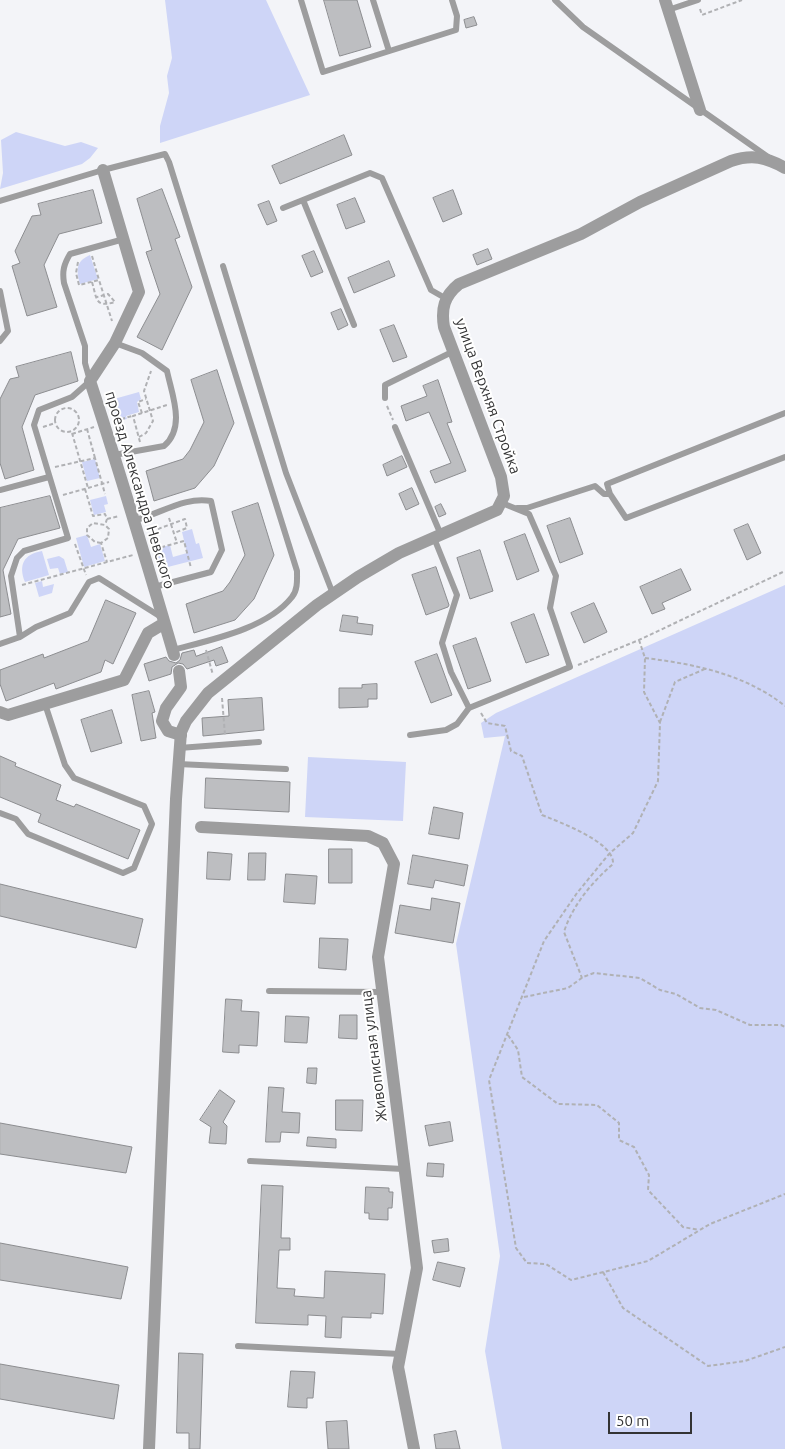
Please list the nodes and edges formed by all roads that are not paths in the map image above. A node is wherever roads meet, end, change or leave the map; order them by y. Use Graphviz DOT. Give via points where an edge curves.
graph roads {
  1 [pos="301,0"];
  2 [pos="373,0"];
  3 [pos="452,0"];
  4 [pos="555,0"];
  5 [pos="697,0"];
  6 [pos="667,5"];
  7 [pos="389,51"];
  8 [pos="700,110"];
  9 [pos="771,160"];
  10 [pos="785,168"];
  11 [pos="103,170"];
  12 [pos="303,200"];
  13 [pos="0,202"];
  14 [pos="283,208"];
  15 [pos="124,238"];
  16 [pos="223,266"];
  17 [pos="0,291"];
  18 [pos="445,298"];
  19 [pos="354,325"];
  20 [pos="0,341"];
  21 [pos="115,343"];
  22 [pos="454,351"];
  23 [pos="90,381"];
  24 [pos="384,398"];
  25 [pos="785,413"];
  26 [pos="395,427"];
  27 [pos="114,455"];
  28 [pos="785,457"];
  29 [pos="49,476"];
  30 [pos="0,490"];
  31 [pos="610,494"];
  32 [pos="507,505"];
  33 [pos="135,520"];
  34 [pos="437,537"];
  35 [pos="154,587"];
  36 [pos="333,594"];
  37 [pos="162,620"];
  38 [pos="20,637"];
  39 [pos="0,644"];
  40 [pos="173,653"];
  41 [pos="179,671"];
  42 [pos="45,704"];
  43 [pos="469,708"];
  44 [pos="0,712"];
  45 [pos="410,734"];
  46 [pos="180,741"];
  47 [pos="258,742"];
  48 [pos="178,764"];
  49 [pos="286,769"];
  50 [pos="0,813"];
  51 [pos="201,827"];
  52 [pos="269,991"];
  53 [pos="382,992"];
  54 [pos="250,1161"];
  55 [pos="403,1168"];
  56 [pos="238,1346"];
  57 [pos="400,1354"];
  58 [pos="149,1449"];
  59 [pos="414,1449"];
  1 -- 7 [label="lane" via="323,72"];
  2 -- 7 [label="lane"];
  3 -- 7 [label="lane" via="457,16 456,30"];
  4 -- 8 [label="lane" via="582,27"];
  5 -- 6 [label="lane"];
  6 -- 8 [label="street"];
  8 -- 9 [label="lane"];
  9 -- 10 [label="street"];
  9 -- 18 [label="street" via="746,156 731,161 640,202 581,234 459,284"];
  11 -- 13 [label="lane"];
  11 -- 15 [label="street, проезд Александра Невского"];
  11 -- 40 [label="lane" via="165,154 297,571 293,596 276,611 254,625"];
  12 -- 14 [label="lane"];
  12 -- 18 [label="lane" via="370,173 382,178 430,290"];
  12 -- 19 [label="lane"];
  15 -- 21 [label="street, проезд Александра Невского" via="139,292"];
  15 -- 23 [label="lane" via="70,254 64,264 64,283 85,346"];
  16 -- 36 [label="lane" via="286,473"];
  17 -- 20 [label="lane" via="8,330"];
  18 -- 22 [label="street, улица Верхняя Стройка" via="442,316"];
  21 -- 23 [label="street, проезд Александра Невского"];
  21 -- 27 [label="lane" via="142,353 167,372 177,416 164,446"];
  22 -- 24 [label="lane" via="385,385"];
  22 -- 32 [label="street, улица Верхняя Стройка" via="501,477"];
  23 -- 27 [label="street, проезд Александра Невского"];
  23 -- 29 [label="lane" via="72,397 46,405 36,416 36,434"];
  25 -- 31 [label="lane" via="607,484"];
  26 -- 34 [label="lane"];
  27 -- 33 [label="street, проезд Александра Невского"];
  28 -- 31 [label="lane" via="626,518"];
  29 -- 30 [label="lane"];
  29 -- 38 [label="lane" via="68,538 24,551 17,558 11,576"];
  31 -- 32 [label="lane" via="604,494 595,486 527,508"];
  32 -- 34 [label="street"];
  32 -- 43 [label="lane" via="528,514 556,576 550,608 570,668"];
  33 -- 35 [label="street, проезд Александра Невского"];
  33 -- 35 [label="lane" via="184,502 211,501 222,550 212,572"];
  34 -- 36 [label="street" via="398,553"];
  34 -- 43 [label="lane" via="457,595 442,643 451,672"];
  35 -- 37 [label="street, проезд Александра Невского"];
  36 -- 46 [label="street" via="217,686 186,721"];
  37 -- 38 [label="lane" via="99,578 89,582 70,613"];
  37 -- 40 [label="street, проезд Александра Невского"];
  37 -- 42 [label="street" via="148,633 124,680"];
  38 -- 39 [label="lane"];
  41 -- 46 [label="street" via="181,687 166,708 162,721"];
  42 -- 44 [label="street" via="8,715"];
  42 -- 50 [label="lane" via="65,766 74,778 144,806 152,824 134,868 124,873 28,834 16,819"];
  43 -- 45 [label="lane" via="457,724 446,730"];
  46 -- 47 [label="lane"];
  46 -- 48 [label="street"];
  48 -- 49 [label="lane"];
  48 -- 58 [label="street"];
  51 -- 53 [label="street, Живописная улица" via="368,836 383,843 394,864 378,957"];
  52 -- 53 [label="lane"];
  53 -- 55 [label="street, Живописная улица"];
  54 -- 55 [label="lane"];
  55 -- 57 [label="street, Живописная улица" via="416,1268"];
  56 -- 57 [label="lane"];
  57 -- 59 [label="street, Живописная улица" via="398,1367"];
}
